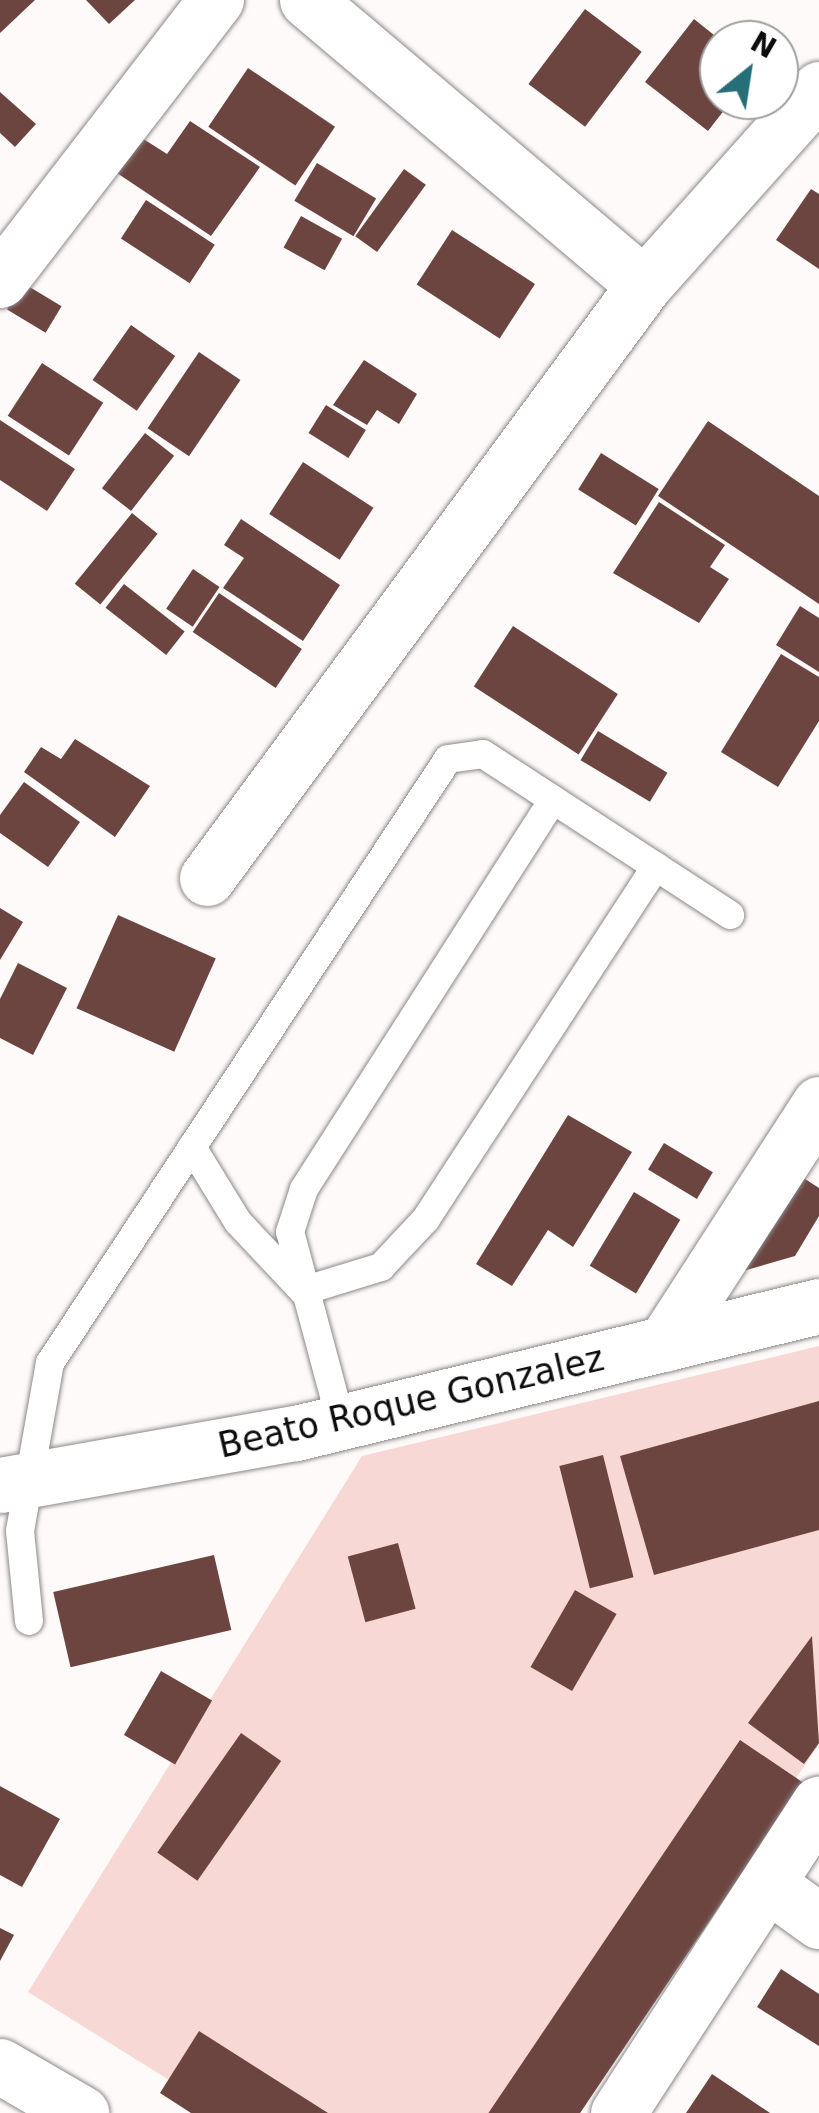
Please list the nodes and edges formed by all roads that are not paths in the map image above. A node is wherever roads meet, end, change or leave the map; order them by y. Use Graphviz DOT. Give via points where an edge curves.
graph roads {
  1 [pos="216,0"];
  2 [pos="307,0"];
  3 [pos="819,88"];
  4 [pos="0,280"];
  5 [pos="644,285"];
  6 [pos="553,800"];
  7 [pos="656,866"];
  8 [pos="206,878"];
  9 [pos="730,915"];
  10 [pos="819,1104"];
  11 [pos="192,1147"];
  12 [pos="302,1291"];
  13 [pos="819,1306"];
  14 [pos="664,1344"];
  15 [pos="341,1422"];
  16 [pos="15,1483"];
  17 [pos="29,1621"];
  18 [pos="819,1804"];
  19 [pos="769,1885"];
  20 [pos="819,1921"];
  21 [pos="0,2066"];
  22 [pos="80,2113"];
  23 [pos="618,2113"];
  1 -- 4 [label="street"];
  2 -- 5 [label="street"];
  3 -- 5 [label="street"];
  5 -- 8 [label="street"];
  6 -- 7 [label="lane"];
  6 -- 11 [label="lane" via="483,754 448,759"];
  6 -- 12 [label="lane" via="304,1189 290,1232"];
  7 -- 9 [label="lane"];
  7 -- 12 [label="lane" via="426,1219 381,1267"];
  10 -- 14 [label="street"];
  11 -- 12 [label="lane" via="238,1222"];
  11 -- 16 [label="lane" via="50,1363"];
  12 -- 15 [label="lane"];
  13 -- 14 [label="street, Beato Roque Gonzalez"];
  14 -- 15 [label="street, Beato Roque Gonzalez"];
  15 -- 16 [label="street, Beato Roque Gonzalez"];
  16 -- 17 [label="lane"];
  18 -- 19 [label="street"];
  19 -- 20 [label="street"];
  19 -- 23 [label="street"];
  21 -- 22 [label="street"];
}
